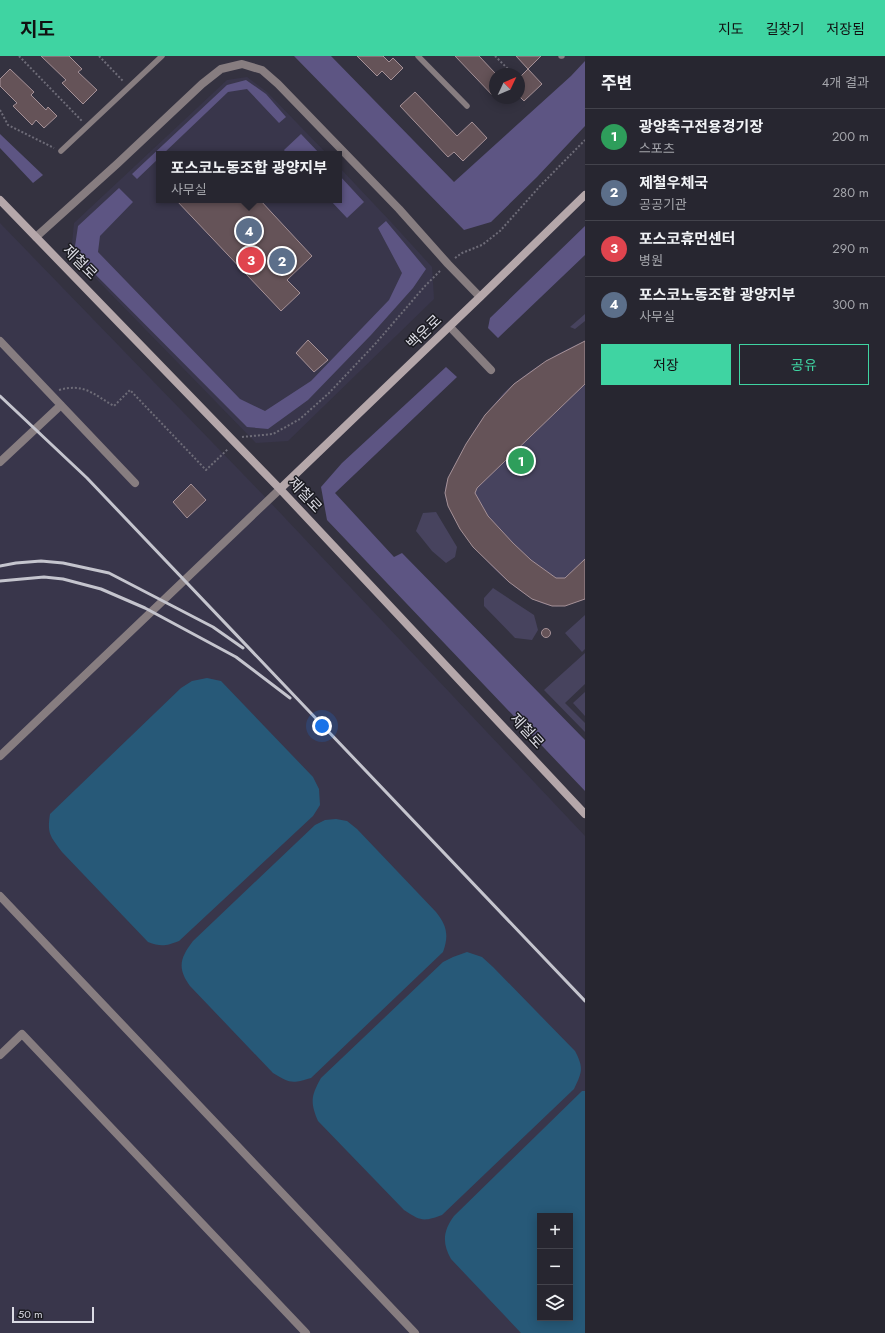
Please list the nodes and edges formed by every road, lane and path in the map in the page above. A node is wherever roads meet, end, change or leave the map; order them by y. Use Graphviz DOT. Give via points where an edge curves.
graph roads {
  1 [pos="18,56"];
  2 [pos="99,56"];
  3 [pos="162,56"];
  4 [pos="418,56"];
  5 [pos="495,56"];
  6 [pos="507,68"];
  7 [pos="129,88"];
  8 [pos="467,106"];
  9 [pos="0,110"];
  10 [pos="87,127"];
  11 [pos="585,140"];
  12 [pos="61,152"];
  13 [pos="585,195"];
  14 [pos="0,200"];
  15 [pos="36,237"];
  16 [pos="448,264"];
  17 [pos="480,297"];
  18 [pos="450,327"];
  19 [pos="0,341"];
  20 [pos="491,370"];
  21 [pos="58,390"];
  22 [pos="61,405"];
  23 [pos="235,442"];
  24 [pos="0,462"];
  25 [pos="135,483"];
  26 [pos="280,489"];
  27 [pos="0,756"];
  28 [pos="585,814"];
  29 [pos="0,896"];
  30 [pos="0,1055"];
  31 [pos="306,1333"];
  32 [pos="415,1333"];
  1 -- 10 [label="path"];
  2 -- 7 [label="path"];
  3 -- 7 [label="lane"];
  4 -- 8 [label="lane"];
  5 -- 6 [label="path"];
  7 -- 10 [label="lane"];
  9 -- 12 [label="path" via="8,125"];
  10 -- 12 [label="lane"];
  11 -- 16 [label="path" via="500,231 482,245 462,253"];
  13 -- 17 [label="main road, 백운로"];
  14 -- 15 [label="main road, 제철로"];
  15 -- 16 [label="street" via="202,84 221,69 242,64 262,70 278,84 399,209"];
  15 -- 23 [label="main road, 제철로"];
  16 -- 17 [label="street"];
  16 -- 23 [label="path" via="329,393 300,419 273,434 239,438"];
  17 -- 18 [label="main road, 백운로"];
  18 -- 20 [label="street"];
  18 -- 26 [label="main road, 백운로"];
  19 -- 22 [label="street"];
  21 -- 23 [label="path" via="69,387 82,388 114,406 130,390 206,470"];
  22 -- 24 [label="street"];
  22 -- 25 [label="street"];
  23 -- 26 [label="main road, 제철로"];
  26 -- 27 [label="street"];
  26 -- 28 [label="main road, 제철로"];
  29 -- 32 [label="street"];
  30 -- 31 [label="street" via="22,1034"];
}
